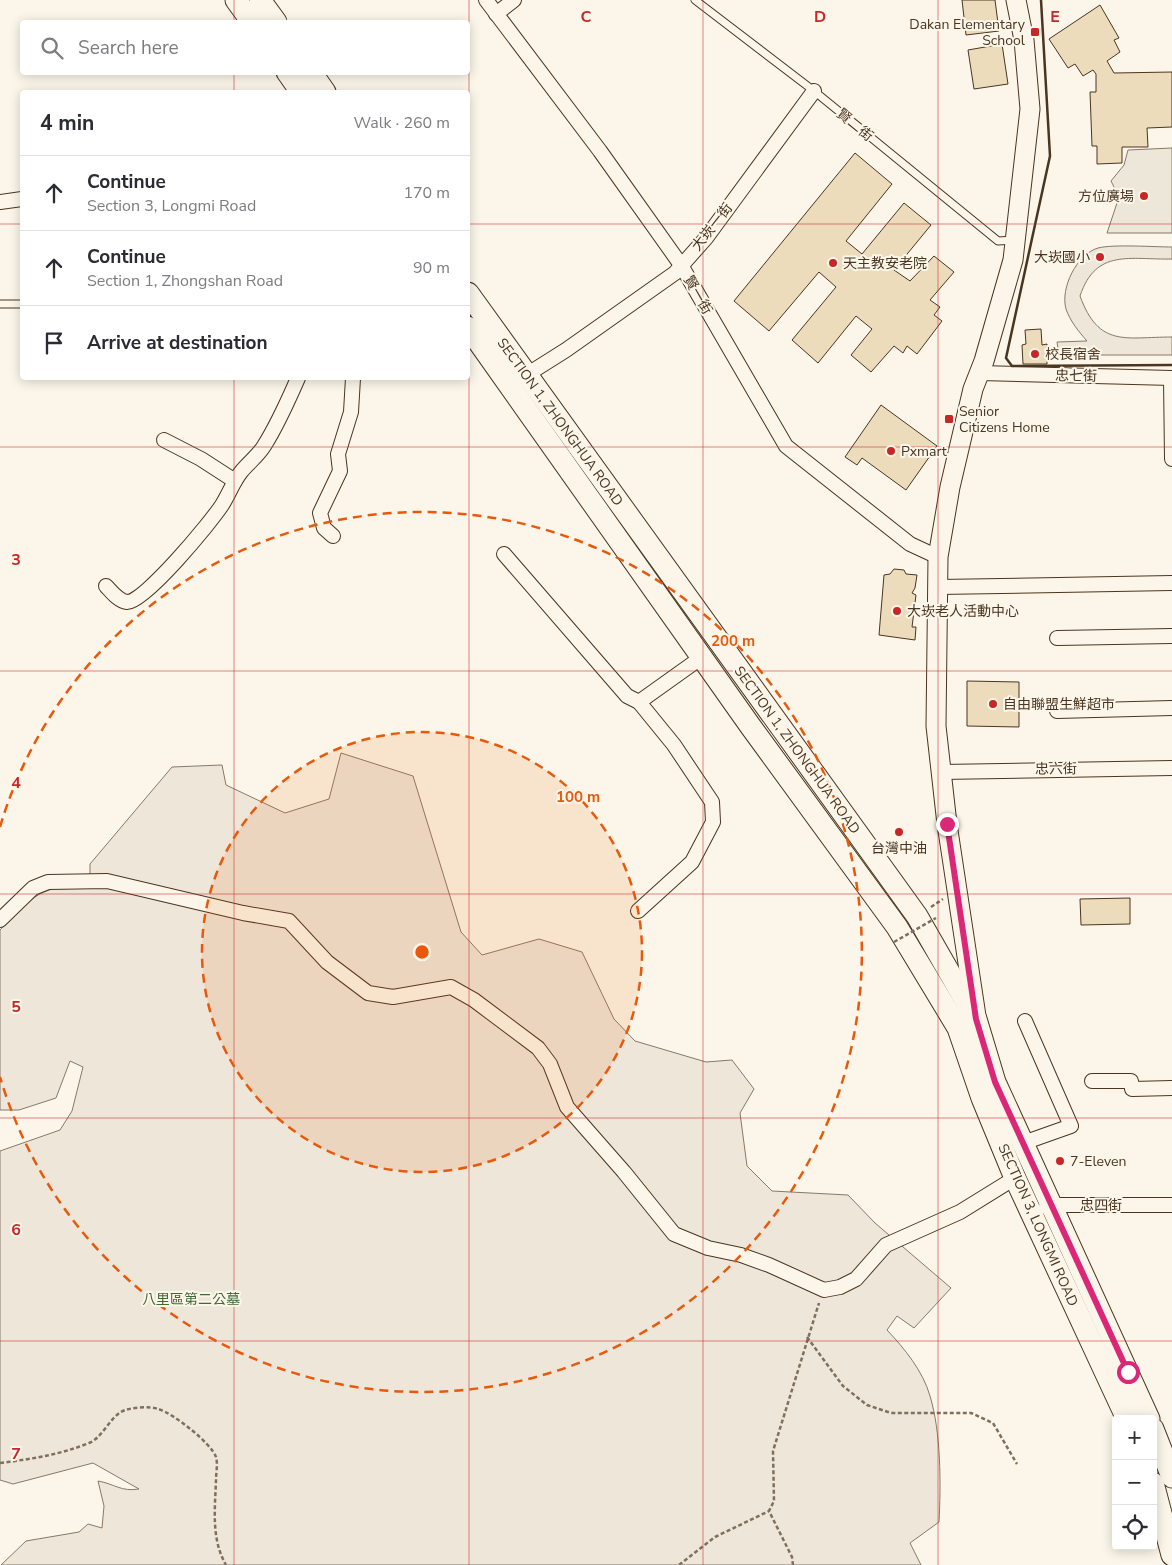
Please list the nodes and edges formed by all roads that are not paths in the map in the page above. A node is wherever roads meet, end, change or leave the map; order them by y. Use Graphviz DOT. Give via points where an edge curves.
graph roads {
  1 [pos="236,0"];
  2 [pos="260,0"];
  3 [pos="486,0"];
  4 [pos="514,0"];
  5 [pos="1016,0"];
  6 [pos="698,1"];
  7 [pos="496,14"];
  8 [pos="251,20"];
  9 [pos="275,20"];
  10 [pos="289,75"];
  11 [pos="313,75"];
  12 [pos="300,90"];
  13 [pos="324,90"];
  14 [pos="814,91"];
  15 [pos="20,199"];
  16 [pos="0,202"];
  17 [pos="1016,240"];
  18 [pos="681,265"];
  19 [pos="0,304"];
  20 [pos="20,304"];
  21 [pos="470,305"];
  22 [pos="474,329"];
  23 [pos="980,374"];
  24 [pos="1172,378"];
  25 [pos="297,380"];
  26 [pos="353,380"];
  27 [pos="518,381"];
  28 [pos="164,440"];
  29 [pos="1172,459"];
  30 [pos="234,481"];
  31 [pos="333,536"];
  32 [pos="504,554"];
  33 [pos="938,557"];
  34 [pos="1172,583"];
  35 [pos="106,586"];
  36 [pos="938,587"];
  37 [pos="1172,636"];
  38 [pos="1057,638"];
  39 [pos="702,657"];
  40 [pos="639,702"];
  41 [pos="1172,708"];
  42 [pos="1057,711"];
  43 [pos="1172,768"];
  44 [pos="941,772"];
  45 [pos="638,911"];
  46 [pos="0,920"];
  47 [pos="1025,1021"];
  48 [pos="967,1024"];
  49 [pos="1092,1081"];
  50 [pos="1172,1088"];
  51 [pos="1023,1143"];
  52 [pos="1015,1178"];
  53 [pos="1172,1205"];
  54 [pos="1041,1209"];
  55 [pos="1125,1415"];
  56 [pos="1147,1415"];
  57 [pos="1157,1439"];
  58 [pos="1172,1477"];
  59 [pos="1157,1498"];
  60 [pos="1172,1555"];
  1 -- 8 [label="main road"];
  2 -- 9 [label="main road"];
  3 -- 7 [label="street, 賢一街"];
  4 -- 7 [label="street"];
  5 -- 17 [label="main road" via="1024,40 1030,109"];
  6 -- 14 [label="lane, 賢二街"];
  7 -- 18 [label="street, 賢一街"];
  10 -- 12 [label="main road"];
  11 -- 13 [label="main road"];
  14 -- 17 [label="lane, 賢二街" via="998,241"];
  14 -- 18 [label="street, 大崁一街" via="706,238"];
  15 -- 16 [label="street"];
  17 -- 23 [label="main road"];
  18 -- 27 [label="street, 大崁一街" via="566,350"];
  18 -- 33 [label="street, 賢一街" via="786,446 910,544"];
  19 -- 20 [label="lane"];
  21 -- 22 [label="main road, SECTION 1, ZHONGHUA ROAD"];
  22 -- 27 [label="main road, SECTION 1, ZHONGHUA ROAD"];
  23 -- 24 [label="street, 忠七街"];
  23 -- 33 [label="main road" via="973,389 952,478"];
  24 -- 29 [label="street"];
  25 -- 30 [label="street" via="263,449"];
  26 -- 31 [label="street" via="351,412 338,454 340,471 320,513 324,528"];
  27 -- 39 [label="main road, SECTION 1, ZHONGHUA ROAD"];
  27 -- 48 [label="main road, SECTION 1, ZHONGHUA ROAD" via="917,916"];
  28 -- 30 [label="street"];
  30 -- 35 [label="street" via="221,506 139,599 127,602 119,599"];
  32 -- 40 [label="street" via="627,696"];
  33 -- 36 [label="main road"];
  34 -- 36 [label="street"];
  36 -- 44 [label="main road" via="936,726"];
  37 -- 38 [label="street"];
  39 -- 40 [label="street"];
  39 -- 48 [label="main road, SECTION 1, ZHONGHUA ROAD"];
  40 -- 45 [label="street" via="712,802 713,822 692,862"];
  41 -- 42 [label="street"];
  43 -- 44 [label="street, 忠六街"];
  44 -- 48 [label="main road"];
  46 -- 52 [label="street" via="33,888 48,882 107,881 288,921 327,962 368,993 392,997 451,987 474,1000 538,1048 550,1064 567,1107 674,1234 708,1248 741,1254 769,1264 824,1290 856,1279 886,1244 960,1212"];
  47 -- 51 [label="street" via="1071,1126"];
  48 -- 51 [label="main road, SECTION 3, LONGMI ROAD"];
  48 -- 52 [label="main road, SECTION 3, LONGMI ROAD" via="982,1098"];
  49 -- 50 [label="street" via="1131,1082 1132,1090"];
  51 -- 54 [label="main road, SECTION 3, LONGMI ROAD"];
  52 -- 54 [label="main road, SECTION 3, LONGMI ROAD"];
  53 -- 54 [label="street, 忠四街"];
  54 -- 55 [label="main road, SECTION 3, LONGMI ROAD"];
  54 -- 56 [label="main road, SECTION 3, LONGMI ROAD"];
  57 -- 58 [label="main road"];
  59 -- 60 [label="main road"];
}
